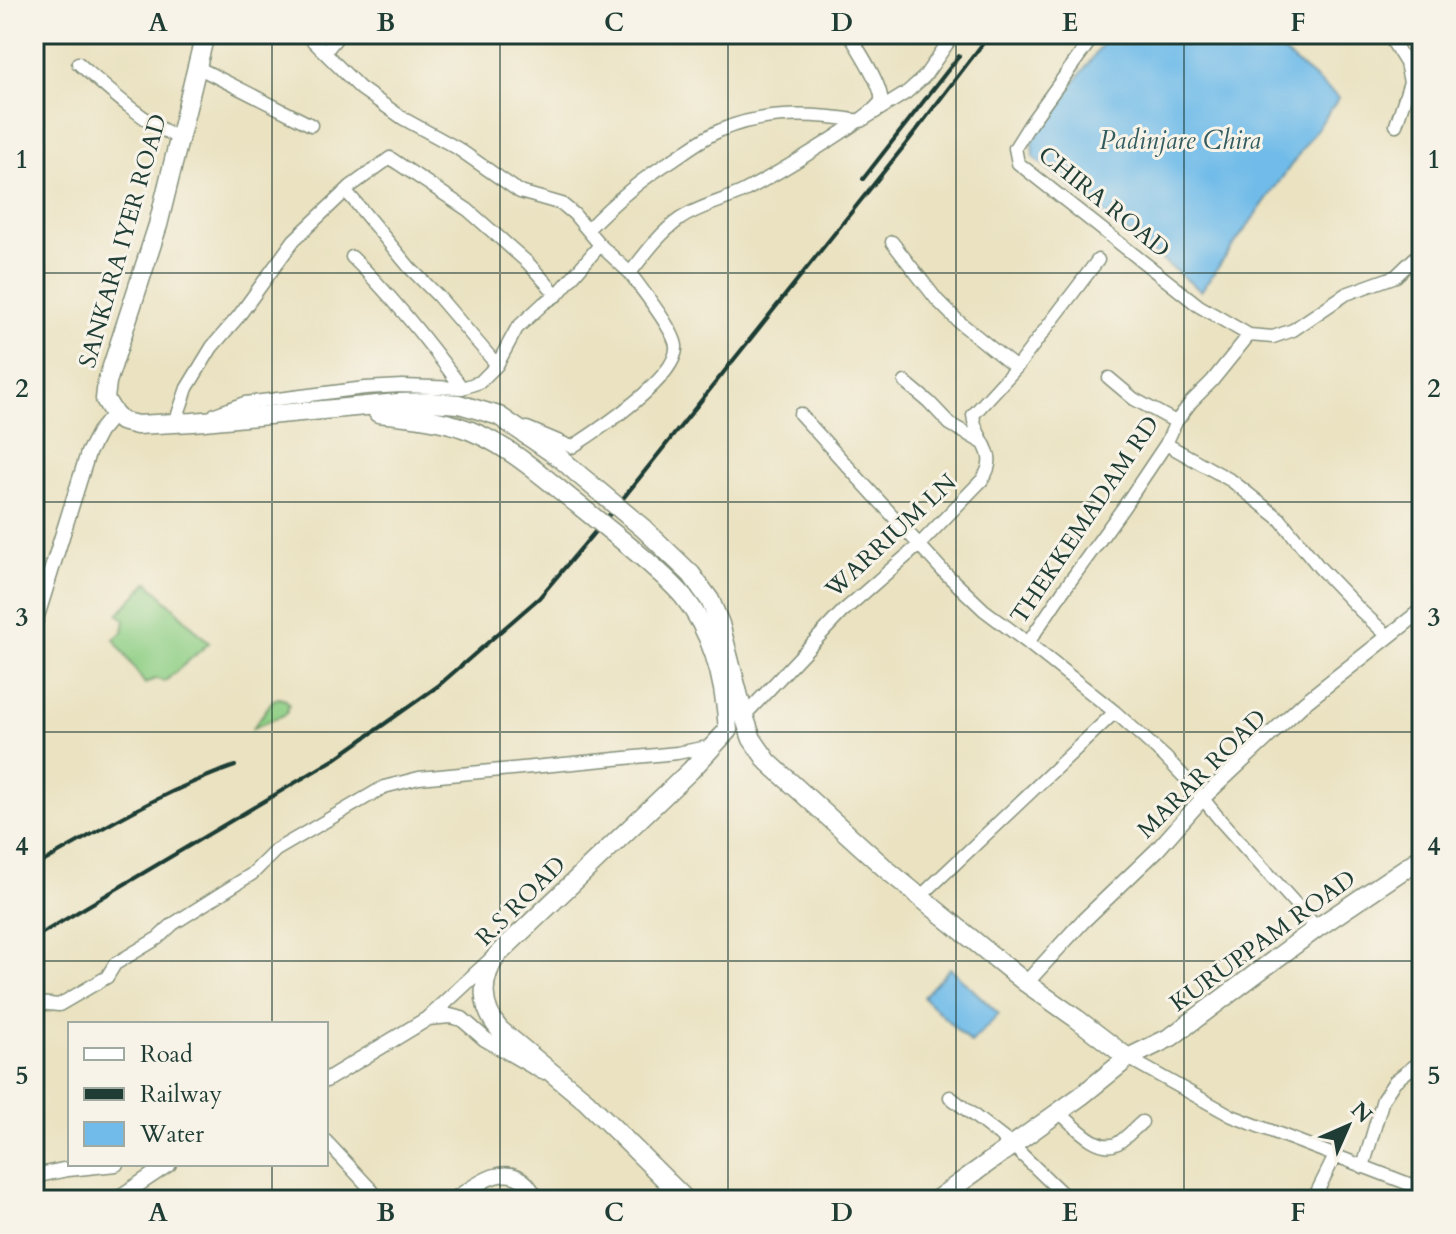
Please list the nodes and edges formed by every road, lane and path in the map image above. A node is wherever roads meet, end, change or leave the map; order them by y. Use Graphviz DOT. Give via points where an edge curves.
graph roads {
  1 [pos="205,34"];
  2 [pos="306,34"];
  3 [pos="340,34"];
  4 [pos="849,34"];
  5 [pos="954,34"];
  6 [pos="1095,34"];
  7 [pos="1388,34"];
  8 [pos="325,52"];
  9 [pos="78,63"];
  10 [pos="197,67"];
  11 [pos="861,121"];
  12 [pos="311,125"];
  13 [pos="1396,125"];
  14 [pos="178,138"];
  15 [pos="346,191"];
  16 [pos="588,229"];
  17 [pos="892,242"];
  18 [pos="600,245"];
  19 [pos="1422,251"];
  20 [pos="352,257"];
  21 [pos="1098,260"];
  22 [pos="630,273"];
  23 [pos="557,295"];
  24 [pos="1249,335"];
  25 [pos="497,365"];
  26 [pos="1016,368"];
  27 [pos="1109,378"];
  28 [pos="905,382"];
  29 [pos="462,388"];
  30 [pos="339,409"];
  31 [pos="114,414"];
  32 [pos="800,414"];
  33 [pos="499,416"];
  34 [pos="1176,422"];
  35 [pos="184,423"];
  36 [pos="985,444"];
  37 [pos="1166,444"];
  38 [pos="919,545"];
  39 [pos="37,602"];
  40 [pos="1422,610"];
  41 [pos="34,626"];
  42 [pos="1388,636"];
  43 [pos="1028,643"];
  44 [pos="1115,712"];
  45 [pos="744,716"];
  46 [pos="728,730"];
  47 [pos="713,746"];
  48 [pos="768,762"];
  49 [pos="1203,798"];
  50 [pos="1422,857"];
  51 [pos="920,897"];
  52 [pos="1317,928"];
  53 [pos="497,955"];
  54 [pos="1026,983"];
  55 [pos="34,1005"];
  56 [pos="427,1019"];
  57 [pos="1128,1058"];
  58 [pos="1422,1060"];
  59 [pos="328,1079"];
  60 [pos="567,1085"];
  61 [pos="950,1097"];
  62 [pos="1059,1112"];
  63 [pos="1142,1122"];
  64 [pos="328,1143"];
  65 [pos="1013,1146"];
  66 [pos="1335,1156"];
  67 [pos="97,1166"];
  68 [pos="166,1166"];
  69 [pos="1363,1167"];
  70 [pos="34,1176"];
  71 [pos="1422,1189"];
  72 [pos="675,1197"];
  73 [pos="115,1200"];
  74 [pos="381,1200"];
  75 [pos="453,1200"];
  76 [pos="538,1200"];
  77 [pos="936,1200"];
  78 [pos="1069,1200"];
  79 [pos="1313,1200"];
  1 -- 10 [label="main road, SANKARA IYER ROAD"];
  2 -- 8 [label="street"];
  3 -- 8 [label="street"];
  4 -- 11 [label="street" via="870,68 881,100"];
  5 -- 11 [label="street" via="924,77"];
  6 -- 24 [label="street, CHIRA ROAD" via="1015,148 1018,163 1199,306"];
  7 -- 13 [label="street" via="1406,63 1410,82"];
  8 -- 16 [label="street" via="360,88 404,119 520,192 562,204"];
  9 -- 14 [label="street" via="152,125"];
  10 -- 12 [label="street"];
  10 -- 14 [label="main road, SANKARA IYER ROAD"];
  11 -- 16 [label="street" via="793,115 720,130 644,177"];
  11 -- 22 [label="street" via="743,192 681,218"];
  14 -- 31 [label="main road, SANKARA IYER ROAD" via="158,225 107,382 105,399"];
  15 -- 23 [label="street" via="390,158 468,210"];
  15 -- 25 [label="street"];
  15 -- 35 [label="street" via="294,240 212,347 187,388"];
  16 -- 18 [label="street"];
  17 -- 26 [label="street" via="937,300"];
  18 -- 22 [label="street"];
  18 -- 23 [label="street"];
  19 -- 24 [label="street" via="1396,276 1346,294 1293,330 1273,337"];
  20 -- 29 [label="street"];
  21 -- 26 [label="street, WARRIUM LN"];
  22 -- 33 [label="street" via="676,343 670,367 625,411 572,447"];
  23 -- 25 [label="street" via="517,328"];
  24 -- 34 [label="street, THEKKEMADAM RD"];
  25 -- 29 [label="street" via="480,382"];
  26 -- 36 [label="street, WARRIUM LN" via="973,415"];
  27 -- 34 [label="street"];
  28 -- 36 [label="street" via="950,424"];
  29 -- 35 [label="street" via="365,388 245,403"];
  30 -- 33 [label="main road" via="431,402"];
  30 -- 35 [label="main road"];
  30 -- 46 [label="main road, bridge" via="428,419 476,433 524,461 623,541 681,594 704,628 726,702"];
  31 -- 35 [label="main road" via="137,425"];
  31 -- 39 [label="street" via="88,453 57,556"];
  32 -- 38 [label="street"];
  33 -- 45 [label="main road, bridge" via="560,458 691,574 720,624"];
  34 -- 37 [label="street, THEKKEMADAM RD"];
  36 -- 38 [label="street, WARRIUM LN" via="989,471"];
  37 -- 42 [label="street" via="1232,481 1280,519"];
  37 -- 43 [label="street, THEKKEMADAM RD"];
  38 -- 43 [label="street" via="984,610"];
  38 -- 45 [label="street, WARRIUM LN" via="842,612"];
  39 -- 41 [label="street"];
  40 -- 42 [label="street, MARAR ROAD"];
  42 -- 49 [label="street, MARAR ROAD" via="1304,703"];
  43 -- 44 [label="street, THEKKEMADAM RD"];
  44 -- 49 [label="street, THEKKEMADAM RD"];
  44 -- 51 [label="street"];
  45 -- 46 [label="main road, R.S ROAD"];
  45 -- 48 [label="main road"];
  46 -- 47 [label="main road, R.S ROAD"];
  47 -- 48 [label="main road" via="731,741 748,746"];
  47 -- 53 [label="main road, R.S ROAD"];
  47 -- 55 [label="street" via="419,778 384,787 276,850 252,874 115,964 107,977 59,1005"];
  48 -- 51 [label="main road"];
  49 -- 52 [label="street, THEKKEMADAM RD"];
  49 -- 54 [label="street, MARAR ROAD"];
  50 -- 52 [label="main road, KURUPPAM ROAD"];
  51 -- 54 [label="main road"];
  52 -- 57 [label="main road, KURUPPAM ROAD" via="1171,1037"];
  53 -- 56 [label="street"];
  53 -- 60 [label="main road, R.S ROAD" via="484,989 491,1019"];
  54 -- 57 [label="main road"];
  56 -- 59 [label="street"];
  56 -- 60 [label="street" via="462,1019 485,1039"];
  57 -- 62 [label="main road, KURUPPAM ROAD"];
  57 -- 66 [label="street" via="1232,1116"];
  58 -- 69 [label="street" via="1395,1081 1383,1099"];
  60 -- 72 [label="main road, R.S ROAD"];
  61 -- 65 [label="street"];
  62 -- 63 [label="street" via="1105,1146 1116,1144"];
  62 -- 65 [label="main road, KURUPPAM ROAD"];
  64 -- 74 [label="street"];
  65 -- 77 [label="main road, KURUPPAM ROAD"];
  65 -- 78 [label="street"];
  66 -- 69 [label="street"];
  66 -- 79 [label="street"];
  67 -- 70 [label="street"];
  68 -- 73 [label="street"];
  69 -- 71 [label="street"];
  75 -- 76 [label="street" via="502,1173 525,1182"];
}
